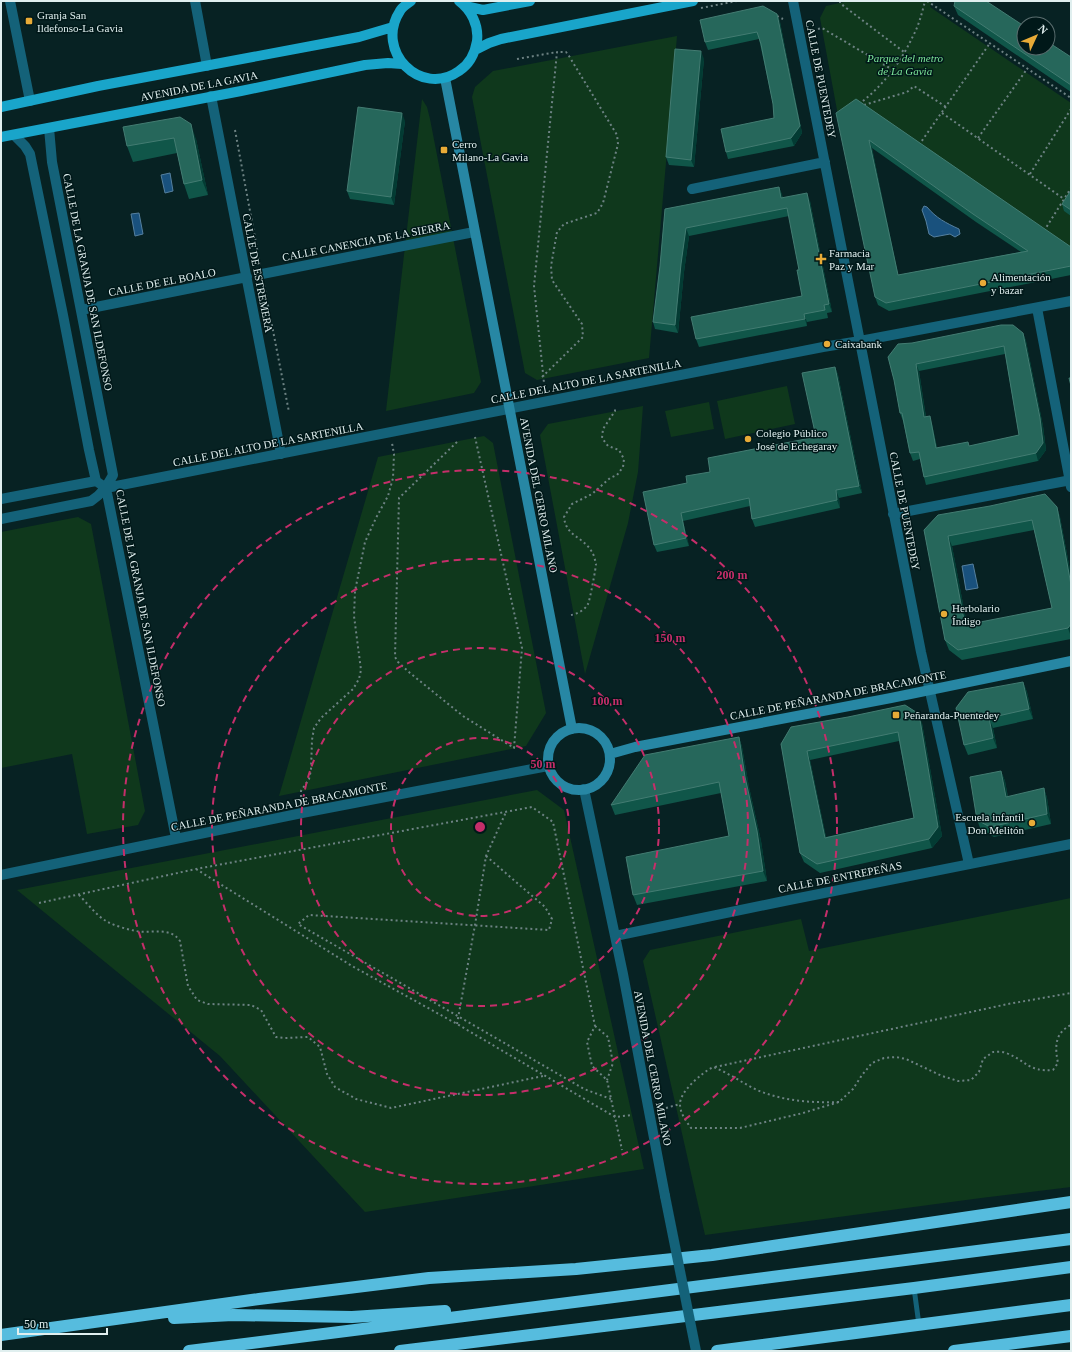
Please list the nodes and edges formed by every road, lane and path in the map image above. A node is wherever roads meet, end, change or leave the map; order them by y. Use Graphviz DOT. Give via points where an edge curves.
graph roads {
  1 [pos="10,1"];
  2 [pos="195,1"];
  3 [pos="411,1"];
  4 [pos="530,1"];
  5 [pos="693,1"];
  6 [pos="793,1"];
  7 [pos="840,1"];
  8 [pos="926,1"];
  9 [pos="462,3"];
  10 [pos="772,12"];
  11 [pos="783,19"];
  12 [pos="393,27"];
  13 [pos="818,29"];
  14 [pos="990,43"];
  15 [pos="476,50"];
  16 [pos="557,52"];
  17 [pos="904,52"];
  18 [pos="517,59"];
  19 [pos="402,64"];
  20 [pos="207,66"];
  21 [pos="1027,68"];
  22 [pos="893,70"];
  23 [pos="445,78"];
  24 [pos="212,96"];
  25 [pos="1071,98"];
  26 [pos="30,101"];
  27 [pos="1,107"];
  28 [pos="946,107"];
  29 [pos="1071,109"];
  30 [pos="942,113"];
  31 [pos="49,128"];
  32 [pos="14,135"];
  33 [pos="1,137"];
  34 [pos="978,138"];
  35 [pos="918,146"];
  36 [pos="825,162"];
  37 [pos="1030,174"];
  38 [pos="1071,188"];
  39 [pos="692,190"];
  40 [pos="1064,198"];
  41 [pos="1044,231"];
  42 [pos="474,232"];
  43 [pos="262,274"];
  44 [pos="247,277"];
  45 [pos="1071,301"];
  46 [pos="1037,308"];
  47 [pos="82,310"];
  48 [pos="860,341"];
  49 [pos="542,377"];
  50 [pos="544,383"];
  51 [pos="509,409"];
  52 [pos="615,409"];
  53 [pos="389,432"];
  54 [pos="475,437"];
  55 [pos="457,442"];
  56 [pos="281,454"];
  57 [pos="96,481"];
  58 [pos="1070,482"];
  59 [pos="106,488"];
  60 [pos="1,499"];
  61 [pos="893,514"];
  62 [pos="1,519"];
  63 [pos="571,615"];
  64 [pos="1071,661"];
  65 [pos="929,690"];
  66 [pos="572,729"];
  67 [pos="610,754"];
  68 [pos="548,766"];
  69 [pos="584,789"];
  70 [pos="506,812"];
  71 [pos="302,813"];
  72 [pos="176,838"];
  73 [pos="1071,844"];
  74 [pos="486,856"];
  75 [pos="969,864"];
  76 [pos="196,870"];
  77 [pos="1,875"];
  78 [pos="79,895"];
  79 [pos="39,903"];
  80 [pos="475,926"];
  81 [pos="615,936"];
  82 [pos="1071,993"];
  83 [pos="458,1016"];
  84 [pos="457,1024"];
  85 [pos="1071,1025"];
  86 [pos="595,1026"];
  87 [pos="713,1067"];
  88 [pos="543,1076"];
  89 [pos="607,1080"];
  90 [pos="611,1099"];
  91 [pos="839,1102"];
  92 [pos="680,1104"];
  93 [pos="666,1108"];
  94 [pos="632,1115"];
  95 [pos="615,1118"];
  96 [pos="622,1150"];
  97 [pos="1071,1202"];
  98 [pos="1071,1238"];
  99 [pos="1071,1267"];
  100 [pos="914,1288"];
  101 [pos="576,1302"];
  102 [pos="1071,1305"];
  103 [pos="83,1324"];
  104 [pos="919,1325"];
  105 [pos="1,1335"];
  106 [pos="1071,1336"];
  107 [pos="189,1351"];
  108 [pos="400,1351"];
  109 [pos="696,1351"];
  110 [pos="717,1351"];
  111 [pos="954,1351"];
  1 -- 26 [label="street"];
  2 -- 20 [label="street"];
  3 -- 12 [label="main road" via="400,11"];
  4 -- 9 [label="main road" via="483,10"];
  5 -- 15 [label="main road" via="501,39"];
  6 -- 36 [label="street, CALLE DE PUENTEDEY"];
  7 -- 17 [label="path"];
  8 -- 14 [label="path"];
  8 -- 17 [label="path" via="914,36"];
  9 -- 15 [label="main road" via="474,19 478,35"];
  10 -- 11 [label="path"];
  12 -- 19 [label="main road" via="395,53"];
  12 -- 20 [label="main road, AVENIDA DE LA GAVIA" via="359,37"];
  13 -- 22 [label="path" via="822,28"];
  14 -- 21 [label="path"];
  14 -- 28 [label="path"];
  15 -- 23 [label="main road" via="464,68"];
  16 -- 18 [label="path"];
  16 -- 49 [label="path" via="534,286"];
  16 -- 49 [label="path" via="566,52 617,135 618,144 603,204 597,213 564,224 557,232 551,266 552,280 582,324 583,336"];
  17 -- 22 [label="path"];
  19 -- 23 [label="main road" via="414,74 430,79"];
  19 -- 24 [label="main road, AVENIDA DE LA GAVIA" via="365,65"];
  20 -- 26 [label="main road, AVENIDA DE LA GAVIA"];
  21 -- 25 [label="path"];
  21 -- 34 [label="path"];
  22 -- 28 [label="path" via="859,106 907,92 914,86"];
  23 -- 42 [label="main road, AVENIDA DEL CERRO MILANO"];
  24 -- 31 [label="main road, AVENIDA DE LA GAVIA"];
  24 -- 44 [label="street, CALLE DE ESTREMERA"];
  26 -- 27 [label="main road, AVENIDA DE LA GAVIA"];
  28 -- 30 [label="path"];
  29 -- 37 [label="path"];
  30 -- 34 [label="path"];
  30 -- 35 [label="path"];
  31 -- 32 [label="main road, AVENIDA DE LA GAVIA"];
  31 -- 47 [label="street, CALLE DE LA GRANJA DE SAN ILDEFONSO" via="52,162"];
  32 -- 33 [label="main road, AVENIDA DE LA GAVIA"];
  32 -- 57 [label="street" via="26,146 30,154"];
  34 -- 37 [label="path"];
  36 -- 39 [label="street"];
  36 -- 48 [label="street, CALLE DE PUENTEDEY"];
  37 -- 40 [label="path"];
  38 -- 40 [label="path"];
  40 -- 41 [label="path"];
  42 -- 43 [label="street, CALLE CANENCIA DE LA SIERRA"];
  42 -- 51 [label="main road, AVENIDA DEL CERRO MILANO"];
  44 -- 47 [label="street, CALLE DE EL BOALO"];
  44 -- 56 [label="street, CALLE DE ESTREMERA"];
  45 -- 46 [label="street, CALLE DEL ALTO DE LA SARTENILLA"];
  46 -- 48 [label="street, CALLE DEL ALTO DE LA SARTENILLA"];
  46 -- 58 [label="street"];
  47 -- 59 [label="street, CALLE DE LA GRANJA DE SAN ILDEFONSO" via="113,475"];
  48 -- 51 [label="street, CALLE DEL ALTO DE LA SARTENILLA"];
  48 -- 61 [label="street, CALLE DE PUENTEDEY"];
  49 -- 50 [label="path"];
  51 -- 53 [label="street, CALLE DEL ALTO DE LA SARTENILLA"];
  51 -- 66 [label="main road, AVENIDA DEL CERRO MILANO"];
  52 -- 63 [label="path" via="603,429 602,438 608,446 619,450 624,459 623,467 617,475 592,494 572,504 564,517 565,525 572,535 586,543 596,564 588,604 582,611"];
  53 -- 56 [label="street, CALLE DEL ALTO DE LA SARTENILLA"];
  53 -- 71 [label="path" via="394,454 393,478 388,496 366,542 355,591 354,616 361,670 359,679 314,728 311,770 309,779 301,791"];
  54 -- 55 [label="path" via="522,648 514,748 463,716 410,673 395,657 399,498"];
  56 -- 59 [label="street, CALLE DEL ALTO DE LA SARTENILLA"];
  57 -- 59 [label="street"];
  57 -- 60 [label="street"];
  58 -- 61 [label="street"];
  59 -- 62 [label="street, CALLE DEL ALTO DE LA SARTENILLA" via="91,501"];
  59 -- 72 [label="street, CALLE DE LA GRANJA DE SAN ILDEFONSO"];
  61 -- 65 [label="street, CALLE DE PUENTEDEY"];
  64 -- 65 [label="main road, CALLE DE PEÑARANDA DE BRACAMONTE"];
  65 -- 67 [label="main road, CALLE DE PEÑARANDA DE BRACAMONTE"];
  65 -- 75 [label="street, CALLE DE PUENTEDEY"];
  66 -- 67 [label="main road" via="592,730 607,744"];
  66 -- 68 [label="main road" via="564,732 551,745"];
  67 -- 69 [label="main road" via="608,770 604,777 592,787"];
  68 -- 69 [label="main road" via="556,781 564,787"];
  68 -- 71 [label="street, CALLE DE PEÑARANDA DE BRACAMONTE"];
  69 -- 81 [label="street, AVENIDA DEL CERRO MILANO"];
  70 -- 74 [label="path"];
  70 -- 76 [label="path"];
  70 -- 86 [label="path" via="532,807 553,822"];
  71 -- 72 [label="street, CALLE DE PEÑARANDA DE BRACAMONTE"];
  72 -- 77 [label="street, CALLE DE PEÑARANDA DE BRACAMONTE"];
  73 -- 75 [label="street, CALLE DE ENTREPEÑAS"];
  74 -- 80 [label="path"];
  74 -- 80 [label="path" via="545,907 552,918 549,930"];
  75 -- 81 [label="street, CALLE DE ENTREPEÑAS"];
  76 -- 78 [label="path"];
  76 -- 84 [label="path" via="352,966"];
  78 -- 79 [label="path"];
  78 -- 88 [label="path" via="105,920 138,931 170,932 176,935 180,941 188,986 197,1000 208,1004 251,1005 261,1010 276,1037 308,1037 320,1048 327,1074 335,1087 356,1099 391,1108"];
  80 -- 83 [label="path"];
  80 -- 83 [label="path" via="309,915 298,924"];
  81 -- 109 [label="street, AVENIDA DEL CERRO MILANO, bridge"];
  82 -- 87 [label="path" via="1001,1005"];
  83 -- 84 [label="path"];
  83 -- 90 [label="path" via="584,1089"];
  84 -- 88 [label="path"];
  85 -- 91 [label="path" via="1063,1029 1056,1043 1058,1064 1053,1070 1030,1068 1005,1052 993,1052 983,1059 979,1072 971,1080 958,1081 906,1059 884,1058 872,1063 853,1089"];
  86 -- 89 [label="path" via="608,1037 613,1063"];
  86 -- 89 [label="path" via="587,1042 592,1066"];
  87 -- 91 [label="path" via="757,1090 777,1097 815,1103"];
  87 -- 92 [label="path" via="703,1072 685,1092"];
  88 -- 95 [label="path"];
  89 -- 90 [label="path"];
  90 -- 95 [label="path"];
  91 -- 92 [label="path" via="740,1128 691,1128 684,1119"];
  92 -- 93 [label="path"];
  94 -- 95 [label="path"];
  95 -- 96 [label="path"];
  97 -- 103 [label="highway" via="712,1255 576,1269 429,1278"];
  98 -- 101 [label="highway"];
  99 -- 100 [label="highway"];
  100 -- 104 [label="lane"];
  100 -- 108 [label="highway"];
  101 -- 103 [label="highway" via="352,1317 233,1315"];
  101 -- 107 [label="highway"];
  102 -- 104 [label="highway"];
  103 -- 105 [label="highway"];
  104 -- 110 [label="highway"];
  106 -- 111 [label="highway"];
}
